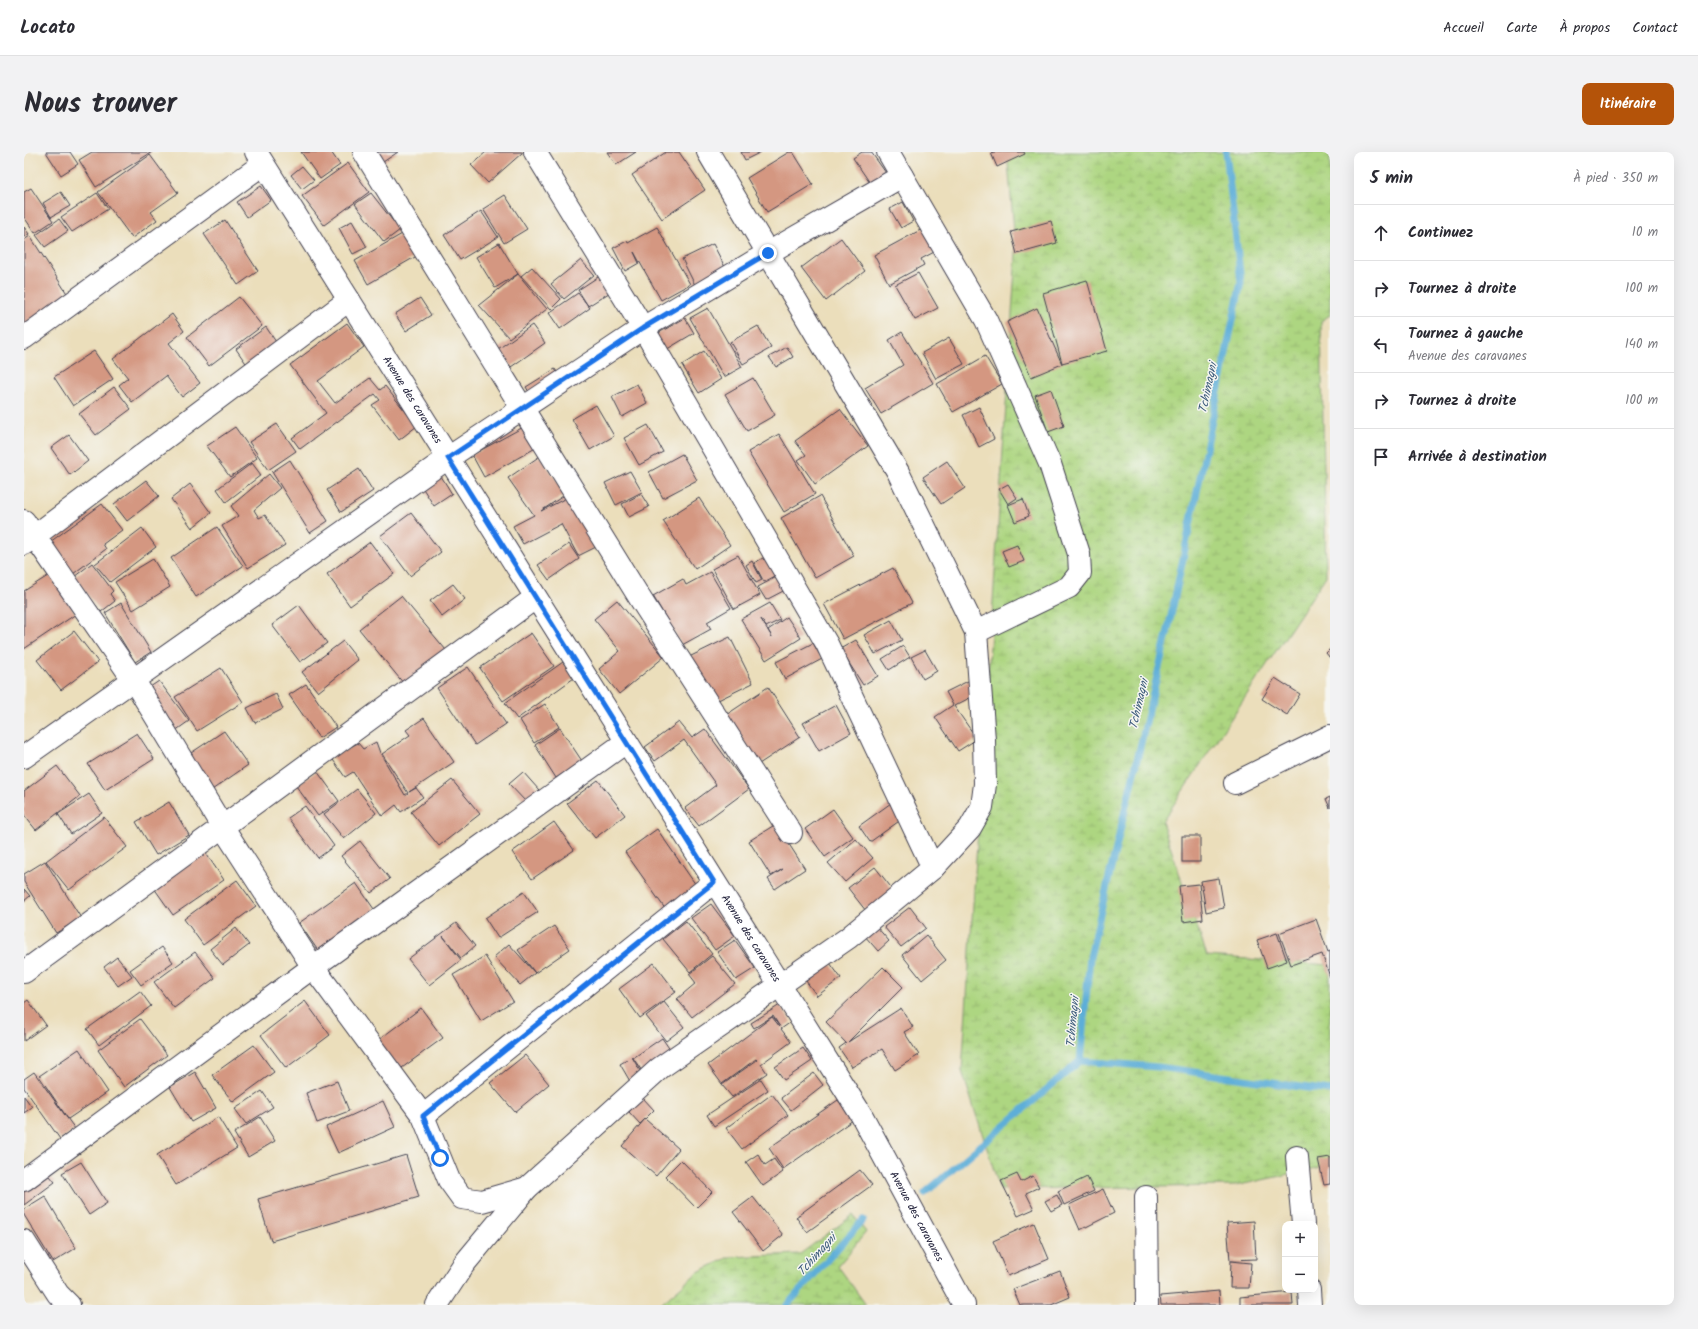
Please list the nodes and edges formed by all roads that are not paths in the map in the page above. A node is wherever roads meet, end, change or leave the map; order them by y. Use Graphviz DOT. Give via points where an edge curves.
graph roads {
  1 [pos="364,152"];
  2 [pos="535,152"];
  3 [pos="708,152"];
  4 [pos="888,152"];
  5 [pos="260,158"];
  6 [pos="902,176"];
  7 [pos="768,253"];
  8 [pos="349,300"];
  9 [pos="643,328"];
  10 [pos="24,338"];
  11 [pos="523,410"];
  12 [pos="448,458"];
  13 [pos="27,534"];
  14 [pos="535,598"];
  15 [pos="976,632"];
  16 [pos="133,679"];
  17 [pos="1330,736"];
  18 [pos="626,742"];
  19 [pos="24,757"];
  20 [pos="1235,783"];
  21 [pos="222,826"];
  22 [pos="791,833"];
  23 [pos="933,868"];
  24 [pos="714,882"];
  25 [pos="313,967"];
  26 [pos="24,972"];
  27 [pos="779,985"];
  28 [pos="423,1116"];
  29 [pos="1297,1157"];
  30 [pos="24,1180"];
  31 [pos="527,1188"];
  32 [pos="1146,1197"];
  33 [pos="1303,1221"];
  34 [pos="24,1242"];
  35 [pos="1309,1293"];
  36 [pos="69,1305"];
  37 [pos="437,1305"];
  38 [pos="964,1305"];
  39 [pos="1147,1305"];
  40 [pos="1310,1305"];
  1 -- 11 [label="street"];
  2 -- 9 [label="street"];
  3 -- 7 [label="street"];
  4 -- 6 [label="street"];
  5 -- 8 [label="street, Avenue des caravanes"];
  5 -- 10 [label="street"];
  6 -- 7 [label="street"];
  6 -- 15 [label="street" via="986,320 1050,464 1079,554 1080,573 1068,587"];
  7 -- 9 [label="street"];
  7 -- 15 [label="street" via="898,472"];
  8 -- 12 [label="street, Avenue des caravanes"];
  8 -- 13 [label="street"];
  9 -- 11 [label="street"];
  9 -- 23 [label="street" via="827,644"];
  11 -- 12 [label="street"];
  11 -- 22 [label="street" via="641,600"];
  12 -- 14 [label="street, Avenue des caravanes"];
  12 -- 16 [label="street"];
  13 -- 16 [label="street"];
  14 -- 18 [label="street, Avenue des caravanes"];
  14 -- 21 [label="street"];
  15 -- 23 [label="street" via="984,740 985,784 982,807 970,828"];
  16 -- 19 [label="street"];
  16 -- 21 [label="street"];
  17 -- 20 [label="street"];
  18 -- 24 [label="street, Avenue des caravanes"];
  18 -- 25 [label="street"];
  21 -- 25 [label="street"];
  21 -- 26 [label="street"];
  23 -- 27 [label="street" via="848,938"];
  24 -- 27 [label="street, Avenue des caravanes"];
  24 -- 28 [label="street"];
  25 -- 28 [label="street"];
  25 -- 30 [label="street"];
  27 -- 31 [label="street" via="660,1068"];
  27 -- 38 [label="street, Avenue des caravanes" via="862,1116"];
  28 -- 31 [label="street" via="449,1180 462,1198 482,1201"];
  29 -- 33 [label="street"];
  31 -- 37 [label="street" via="464,1264"];
  32 -- 39 [label="street"];
  34 -- 36 [label="street" via="58,1294"];
  35 -- 40 [label="street"];
}
